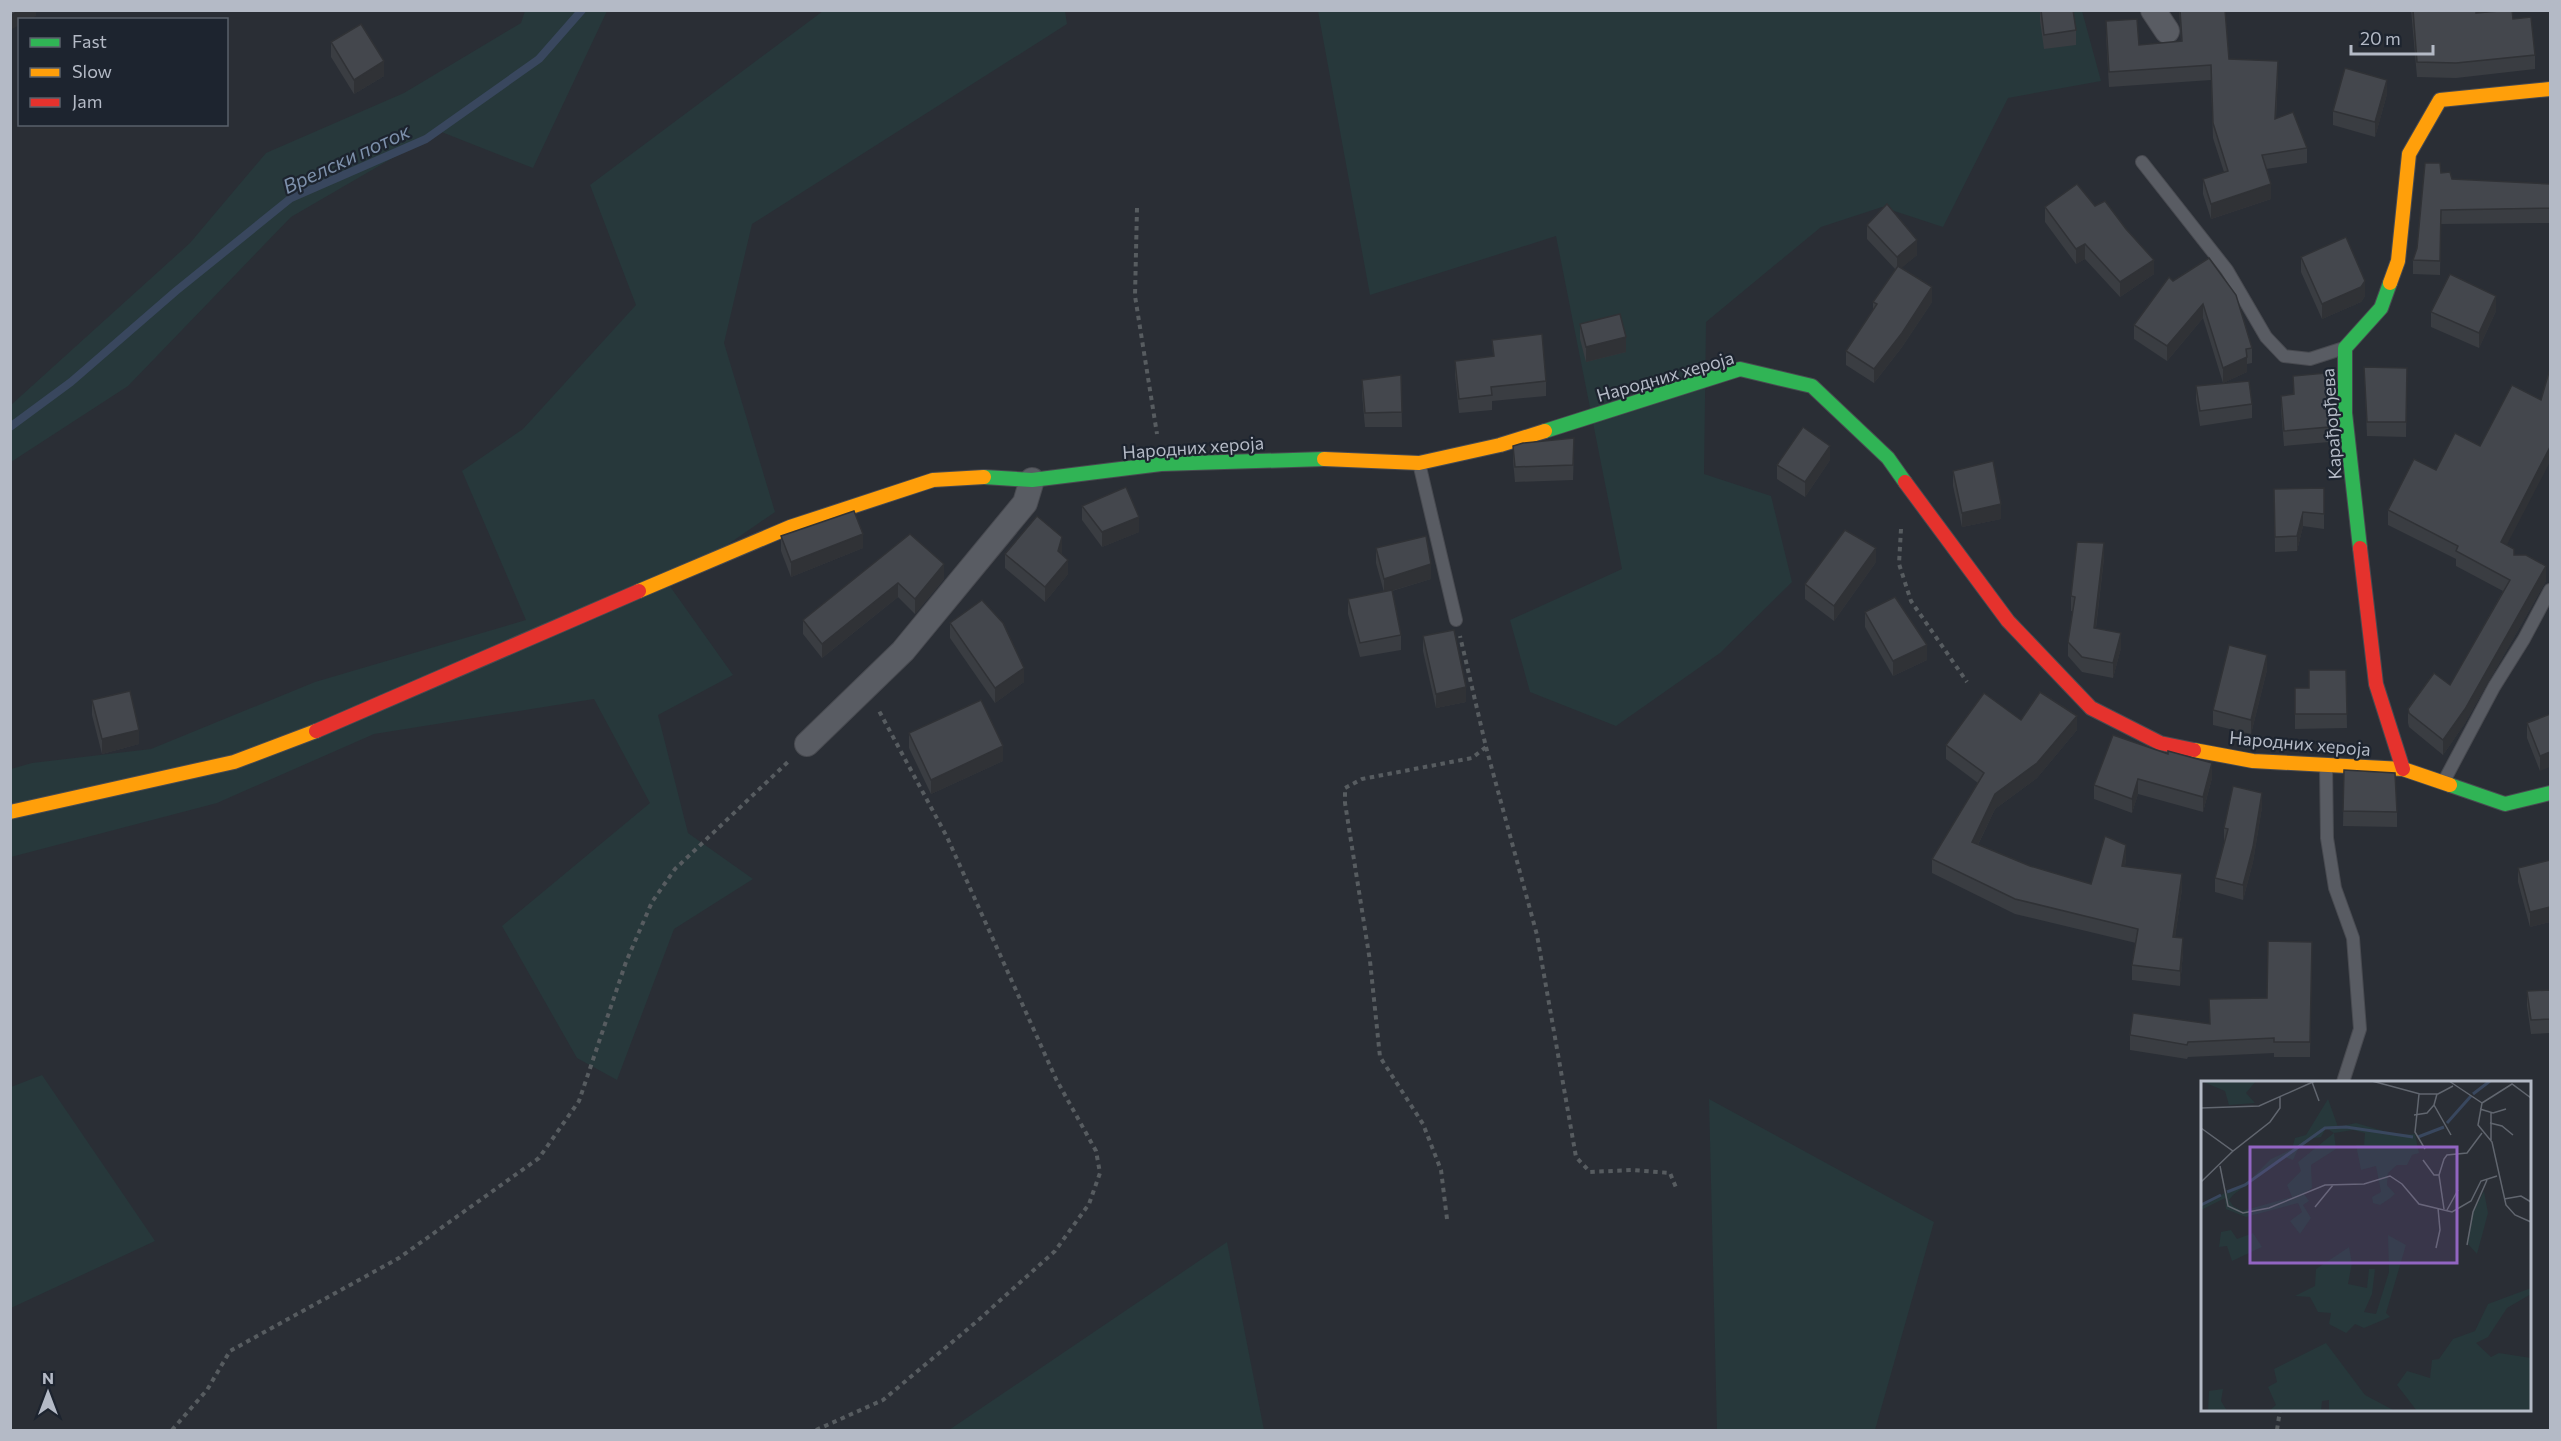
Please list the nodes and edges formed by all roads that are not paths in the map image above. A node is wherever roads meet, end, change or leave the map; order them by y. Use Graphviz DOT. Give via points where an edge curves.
graph roads {
  1 [pos="2153,10"];
  2 [pos="2167,31"];
  3 [pos="2550,89"];
  4 [pos="2142,162"];
  5 [pos="2345,348"];
  6 [pos="1419,463"];
  7 [pos="1032,480"];
  8 [pos="2550,590"];
  9 [pos="1456,620"];
  10 [pos="807,744"];
  11 [pos="2326,764"];
  12 [pos="2403,769"];
  13 [pos="2443,782"];
  14 [pos="2550,793"];
  15 [pos="10,812"];
  16 [pos="2344,1081"];
  1 -- 2 [label="street"];
  3 -- 5 [label="street, Карађорђева" via="2440,100 2409,154 2398,261 2380,308"];
  4 -- 5 [label="lane" via="2228,270 2266,337 2284,356 2310,359"];
  5 -- 12 [label="street, Карађорђева" via="2345,413 2376,684"];
  6 -- 7 [label="street, Народних хероја" via="1299,458 1161,464"];
  6 -- 9 [label="lane"];
  6 -- 11 [label="street, Народних хероја" via="1500,445 1740,369 1812,386 1888,458 2008,621 2091,708 2160,743 2253,761"];
  7 -- 10 [label="street" via="1025,503 928,623"];
  7 -- 15 [label="street, Народних хероја" via="933,480 748,544 343,721 234,762"];
  8 -- 13 [label="lane"];
  11 -- 12 [label="street, Народних хероја"];
  11 -- 16 [label="lane" via="2327,838 2335,888 2353,938 2360,1029"];
  12 -- 13 [label="street, Народних хероја"];
  13 -- 14 [label="street, Народних хероја" via="2505,804"];
}
